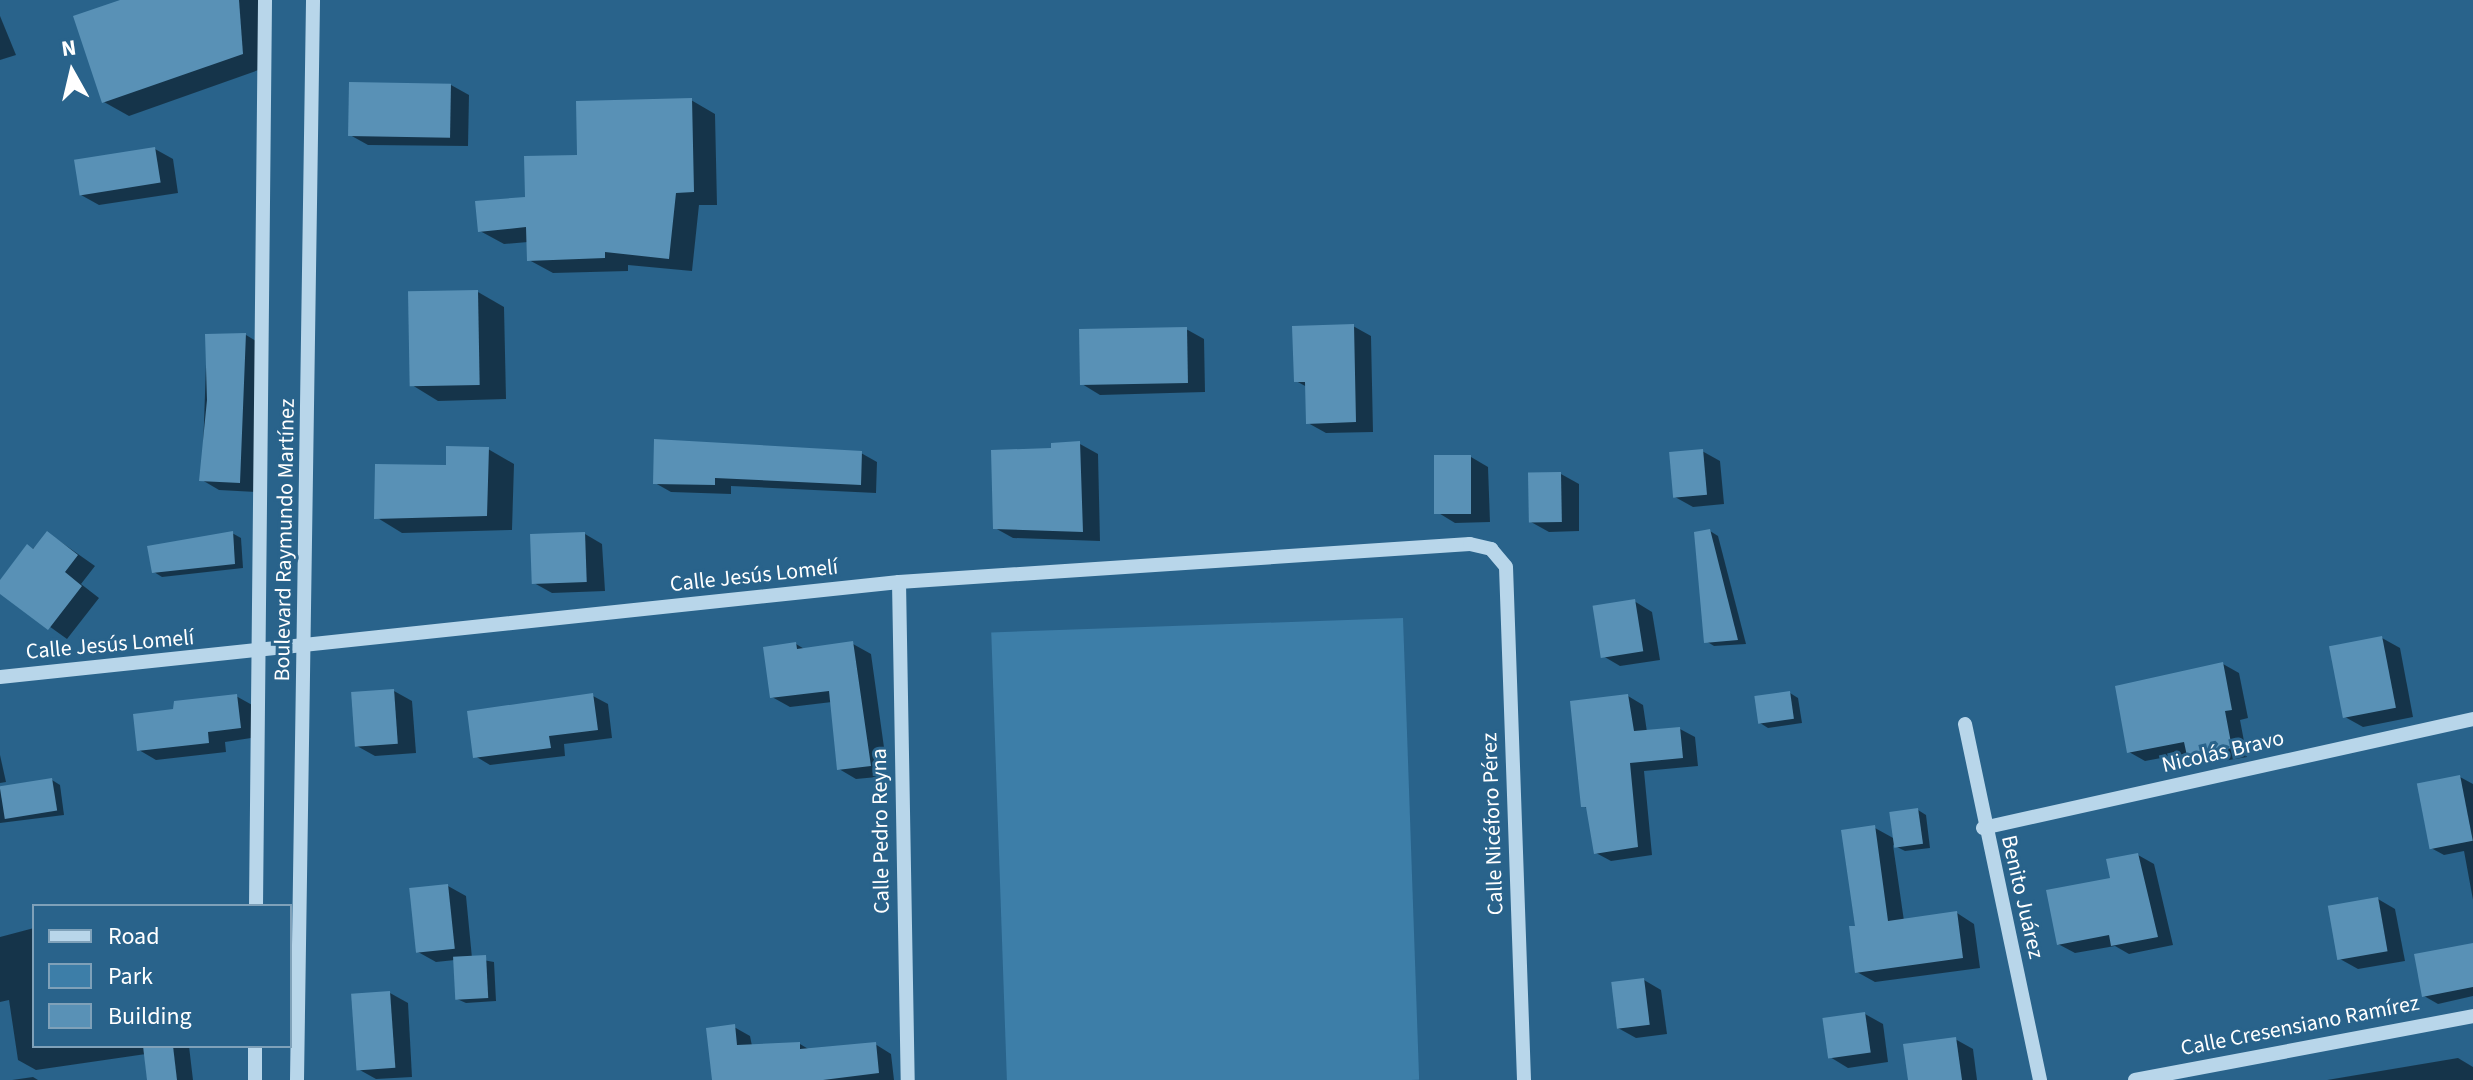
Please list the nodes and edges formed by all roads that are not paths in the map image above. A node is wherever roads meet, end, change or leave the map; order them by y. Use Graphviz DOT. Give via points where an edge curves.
graph roads {
  1 [pos="265,0"];
  2 [pos="313,0"];
  3 [pos="1506,567"];
  4 [pos="899,582"];
  5 [pos="306,648"];
  6 [pos="257,653"];
  7 [pos="0,677"];
  8 [pos="2473,719"];
  9 [pos="1965,724"];
  10 [pos="1983,828"];
  11 [pos="256,904"];
  12 [pos="2473,1016"];
  13 [pos="255,1048"];
  14 [pos="255,1080"];
  15 [pos="297,1080"];
  16 [pos="908,1080"];
  17 [pos="1524,1080"];
  18 [pos="2040,1080"];
  19 [pos="2135,1080"];
  1 -- 6 [label="street, Boulevard Raymundo Martínez"];
  2 -- 5 [label="street, Boulevard Raymundo Martínez"];
  3 -- 4 [label="street, Calle Jesús Lomelí" via="1491,549 1470,544"];
  3 -- 17 [label="street, Calle Nicéforo Pérez"];
  4 -- 5 [label="street, Calle Jesús Lomelí"];
  4 -- 16 [label="street, Calle Pedro Reyna"];
  5 -- 6 [label="street, Calle Jesús Lomelí"];
  5 -- 15 [label="street, Boulevard Raymundo Martínez"];
  6 -- 7 [label="street, Calle Jesús Lomelí"];
  6 -- 11 [label="street, Boulevard Raymundo Martínez"];
  8 -- 10 [label="street, Nicolás Bravo"];
  9 -- 10 [label="street, Benito Juárez"];
  10 -- 18 [label="street, Benito Juárez"];
  12 -- 19 [label="street, Calle Cresensiano Ramírez"];
  13 -- 14 [label="street"];
}
